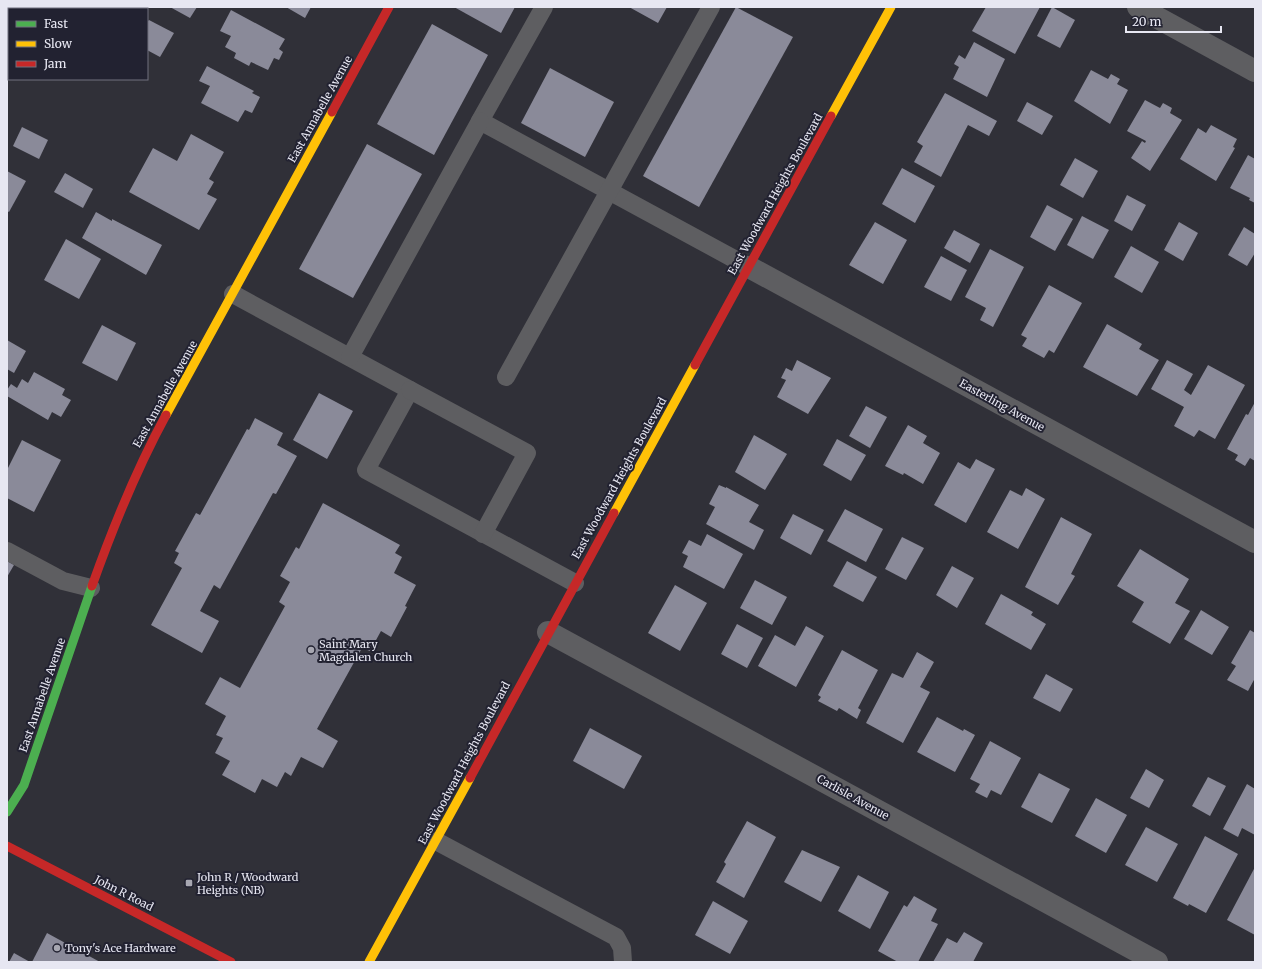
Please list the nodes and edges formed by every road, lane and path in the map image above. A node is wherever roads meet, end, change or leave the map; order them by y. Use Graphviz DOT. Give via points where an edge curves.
graph roads {
  1 [pos="389,7"];
  2 [pos="544,7"];
  3 [pos="712,7"];
  4 [pos="891,7"];
  5 [pos="1138,7"];
  6 [pos="1255,71"];
  7 [pos="480,121"];
  8 [pos="609,192"];
  9 [pos="749,267"];
  10 [pos="232,294"];
  11 [pos="350,357"];
  12 [pos="506,378"];
  13 [pos="410,390"];
  14 [pos="484,534"];
  15 [pos="1255,542"];
  16 [pos="7,551"];
  17 [pos="575,583"];
  18 [pos="91,588"];
  19 [pos="548,632"];
  20 [pos="7,812"];
  21 [pos="436,841"];
  22 [pos="7,846"];
  23 [pos="231,962"];
  24 [pos="369,962"];
  25 [pos="623,962"];
  26 [pos="1157,962"];
  1 -- 10 [label="street, East Annabelle Avenue"];
  2 -- 7 [label="lane"];
  3 -- 8 [label="lane"];
  4 -- 9 [label="street, East Woodward Heights Boulevard"];
  5 -- 6 [label="street"];
  7 -- 8 [label="lane"];
  7 -- 11 [label="lane"];
  8 -- 9 [label="lane"];
  8 -- 12 [label="lane"];
  9 -- 15 [label="street, Easterling Avenue"];
  9 -- 17 [label="street, East Woodward Heights Boulevard"];
  10 -- 11 [label="lane"];
  10 -- 18 [label="street, East Annabelle Avenue" via="143,458 114,524"];
  11 -- 13 [label="lane"];
  13 -- 14 [label="lane" via="527,453"];
  13 -- 14 [label="lane" via="366,470"];
  14 -- 17 [label="lane"];
  16 -- 18 [label="lane" via="63,581"];
  17 -- 19 [label="street, East Woodward Heights Boulevard"];
  18 -- 20 [label="street, East Annabelle Avenue" via="24,786"];
  19 -- 21 [label="street, East Woodward Heights Boulevard"];
  19 -- 26 [label="street, Carlisle Avenue"];
  21 -- 24 [label="street, East Woodward Heights Boulevard"];
  21 -- 25 [label="lane" via="616,937 622,948"];
  22 -- 23 [label="street, John R Road"];
}
